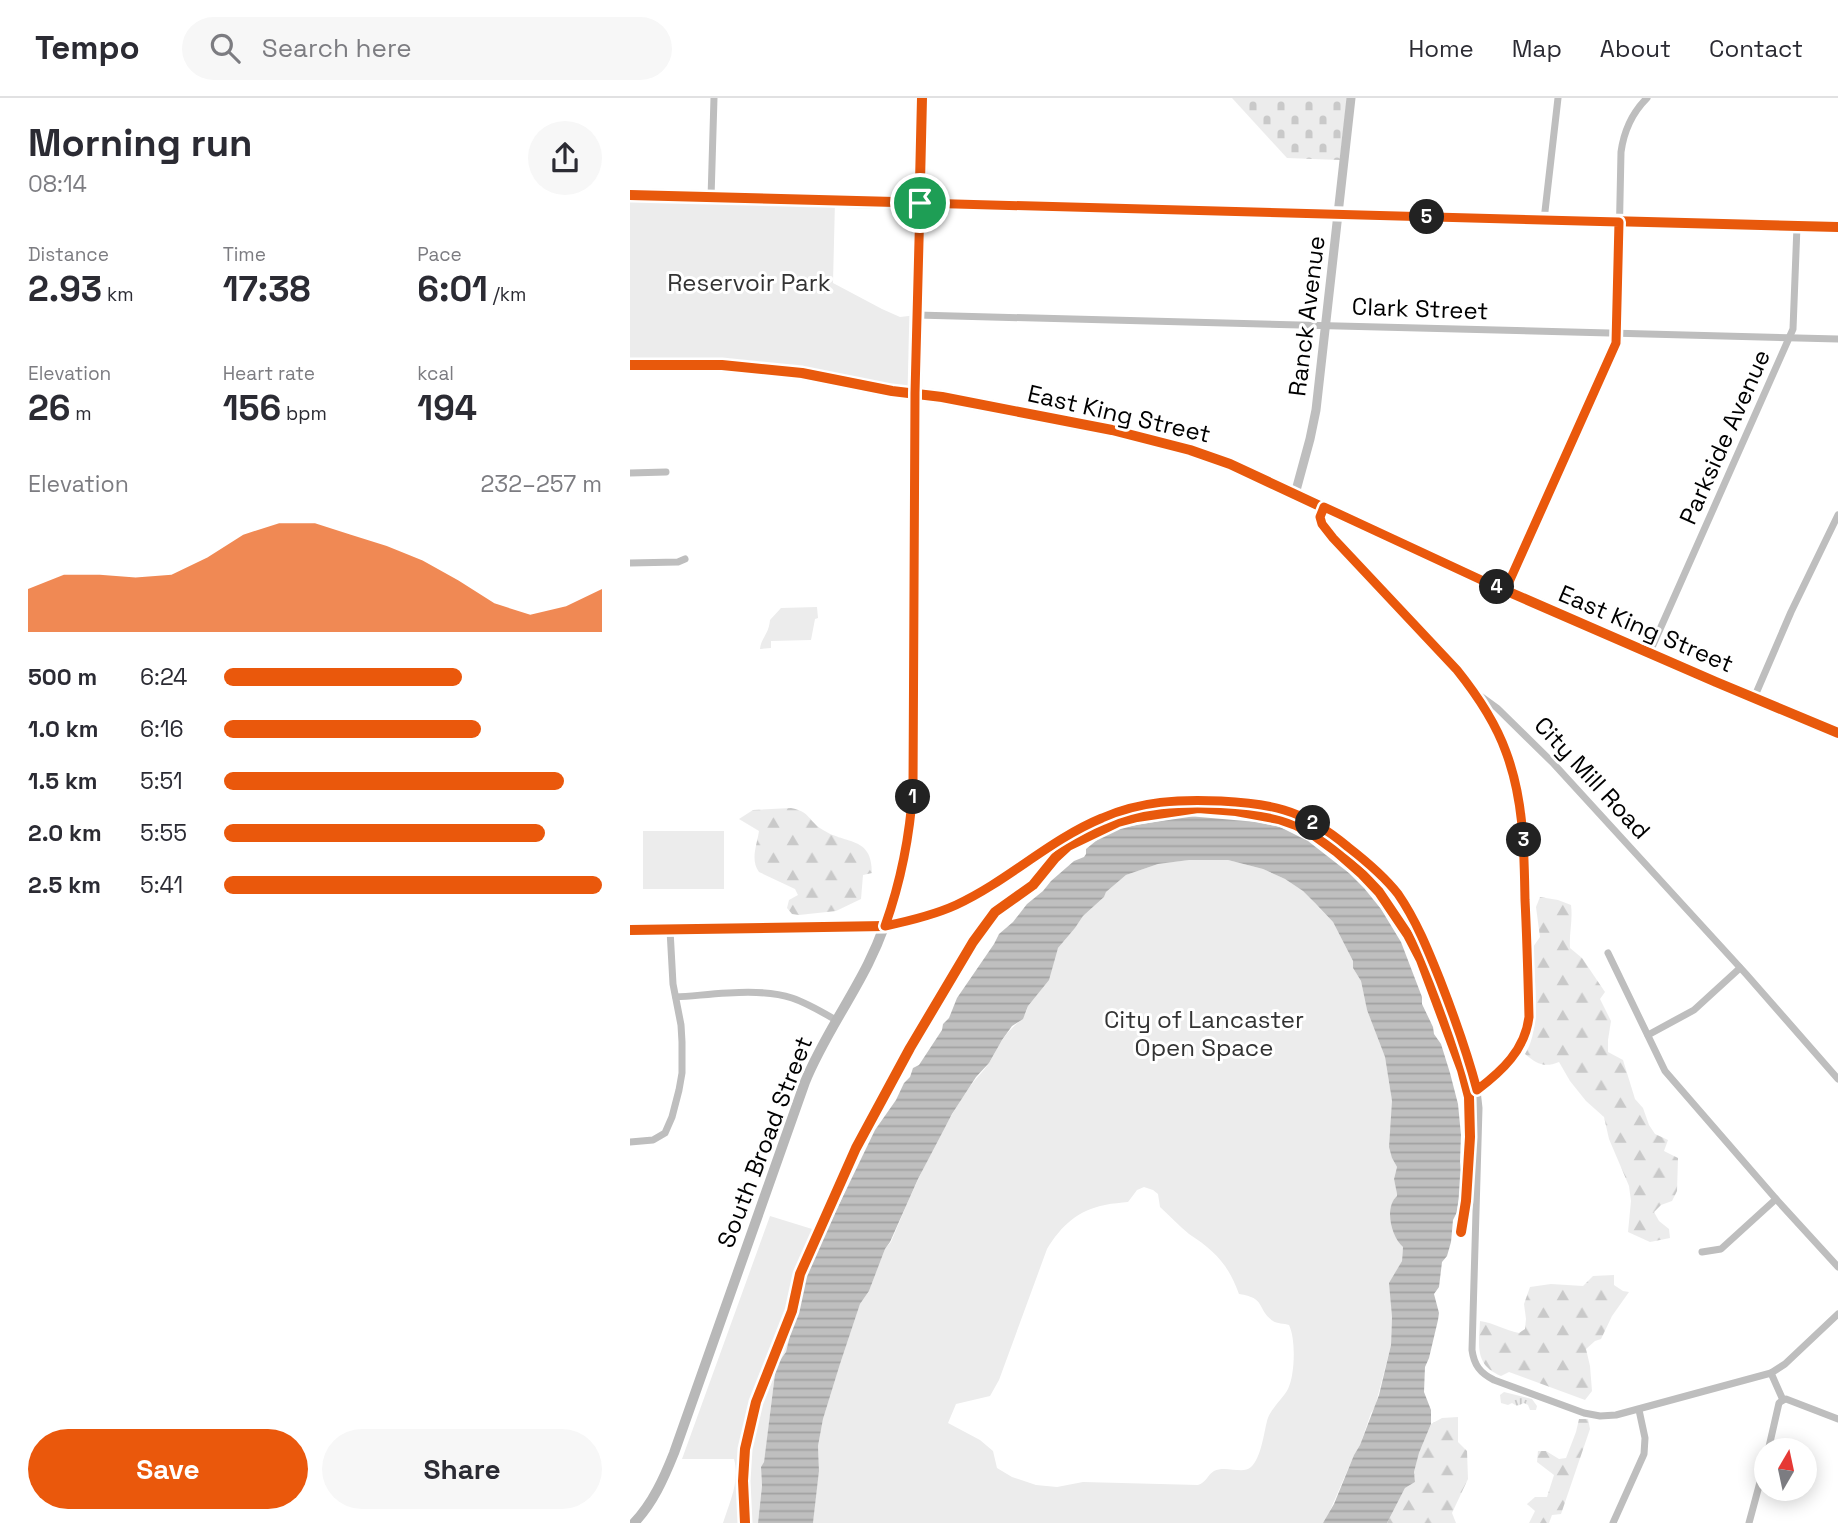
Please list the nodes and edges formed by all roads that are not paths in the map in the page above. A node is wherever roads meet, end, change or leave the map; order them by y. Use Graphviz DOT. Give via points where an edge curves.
graph roads {
  1 [pos="714,98"];
  2 [pos="922,98"];
  3 [pos="1351,98"];
  4 [pos="1558,98"];
  5 [pos="1647,98"];
  6 [pos="630,195"];
  7 [pos="711,198"];
  8 [pos="920,203"];
  9 [pos="1338,214"];
  10 [pos="1544,220"];
  11 [pos="1619,222"];
  12 [pos="1797,226"];
  13 [pos="1838,228"];
  14 [pos="917,315"];
  15 [pos="1326,326"];
  16 [pos="1617,333"];
  17 [pos="1790,338"];
  18 [pos="1838,339"];
  19 [pos="630,365"];
  20 [pos="915,393"];
  21 [pos="630,472"];
  22 [pos="666,472"];
  23 [pos="1295,494"];
  24 [pos="1324,507"];
  25 [pos="1838,515"];
  26 [pos="685,559"];
  27 [pos="630,563"];
  28 [pos="1505,591"];
  29 [pos="1650,654"];
  30 [pos="1475,692"];
  31 [pos="1754,698"];
  32 [pos="1838,733"];
  33 [pos="885,926"];
  34 [pos="630,930"];
  35 [pos="670,930"];
  36 [pos="1608,953"];
  37 [pos="1740,968"];
  38 [pos="676,997"];
  39 [pos="836,1020"];
  40 [pos="1648,1035"];
  41 [pos="1838,1079"];
  42 [pos="1477,1090"];
  43 [pos="630,1142"];
  44 [pos="1776,1199"];
  45 [pos="1702,1252"];
  46 [pos="1838,1267"];
  47 [pos="1838,1314"];
  48 [pos="1771,1373"];
  49 [pos="1783,1400"];
  50 [pos="1639,1410"];
  51 [pos="1838,1419"];
  52 [pos="1771,1438"];
  53 [pos="1755,1502"];
  54 [pos="634,1523"];
  55 [pos="1613,1523"];
  56 [pos="1749,1523"];
  1 -- 7 [label="street"];
  2 -- 8 [label="main road"];
  3 -- 9 [label="street, Ranck Avenue"];
  4 -- 10 [label="street"];
  5 -- 11 [label="street" via="1629,121 1623,139"];
  6 -- 7 [label="main road"];
  7 -- 8 [label="main road"];
  8 -- 9 [label="street"];
  8 -- 14 [label="main road"];
  9 -- 10 [label="street"];
  9 -- 15 [label="street, Ranck Avenue"];
  10 -- 11 [label="street"];
  11 -- 12 [label="street"];
  11 -- 16 [label="street"];
  12 -- 13 [label="street"];
  12 -- 17 [label="street, Parkside Avenue"];
  14 -- 15 [label="street, Clark Street"];
  14 -- 20 [label="main road"];
  15 -- 16 [label="street, Clark Street"];
  15 -- 23 [label="street, Ranck Avenue" via="1313,426"];
  16 -- 17 [label="street, Clark Street"];
  16 -- 28 [label="street"];
  17 -- 18 [label="street, Clark Street"];
  17 -- 29 [label="street, Parkside Avenue"];
  19 -- 20 [label="main road, East King Street" via="777,370"];
  20 -- 23 [label="main road, East King Street" via="1170,444 1225,461"];
  20 -- 33 [label="main road, South Broad Street" via="913,788 902,868"];
  21 -- 22 [label="street"];
  23 -- 24 [label="main road, East King Street"];
  24 -- 28 [label="main road, East King Street"];
  24 -- 30 [label="street, City Mill Road" via="1322,524 1333,538"];
  25 -- 31 [label="street"];
  26 -- 27 [label="street"];
  28 -- 29 [label="main road, East King Street"];
  29 -- 31 [label="main road, East King Street"];
  30 -- 37 [label="street, City Mill Road" via="1552,762"];
  30 -- 42 [label="street" via="1506,751 1520,802 1529,1017 1519,1049"];
  31 -- 32 [label="main road, East King Street"];
  33 -- 35 [label="street"];
  33 -- 39 [label="main road, South Broad Street"];
  33 -- 42 [label="street" via="958,904 1070,833 1145,804 1238,802 1282,809 1338,838 1396,892 1436,968"];
  34 -- 35 [label="street"];
  35 -- 38 [label="street"];
  36 -- 40 [label="street"];
  37 -- 40 [label="street" via="1693,1010"];
  37 -- 41 [label="street, City Mill Road"];
  38 -- 39 [label="street" via="775,994"];
  38 -- 43 [label="street" via="682,1073 668,1127 653,1140"];
  39 -- 54 [label="main road, South Broad Street" via="799,1096 670,1461 653,1499"];
  40 -- 44 [label="street" via="1665,1071"];
  42 -- 50 [label="street" via="1475,1364 1494,1380 1584,1413 1607,1416"];
  44 -- 45 [label="street" via="1721,1249"];
  44 -- 46 [label="street"];
  47 -- 48 [label="street"];
  48 -- 49 [label="street"];
  48 -- 50 [label="street"];
  49 -- 51 [label="street"];
  49 -- 52 [label="street"];
  50 -- 55 [label="street" via="1644,1454"];
  53 -- 56 [label="street"];
}
